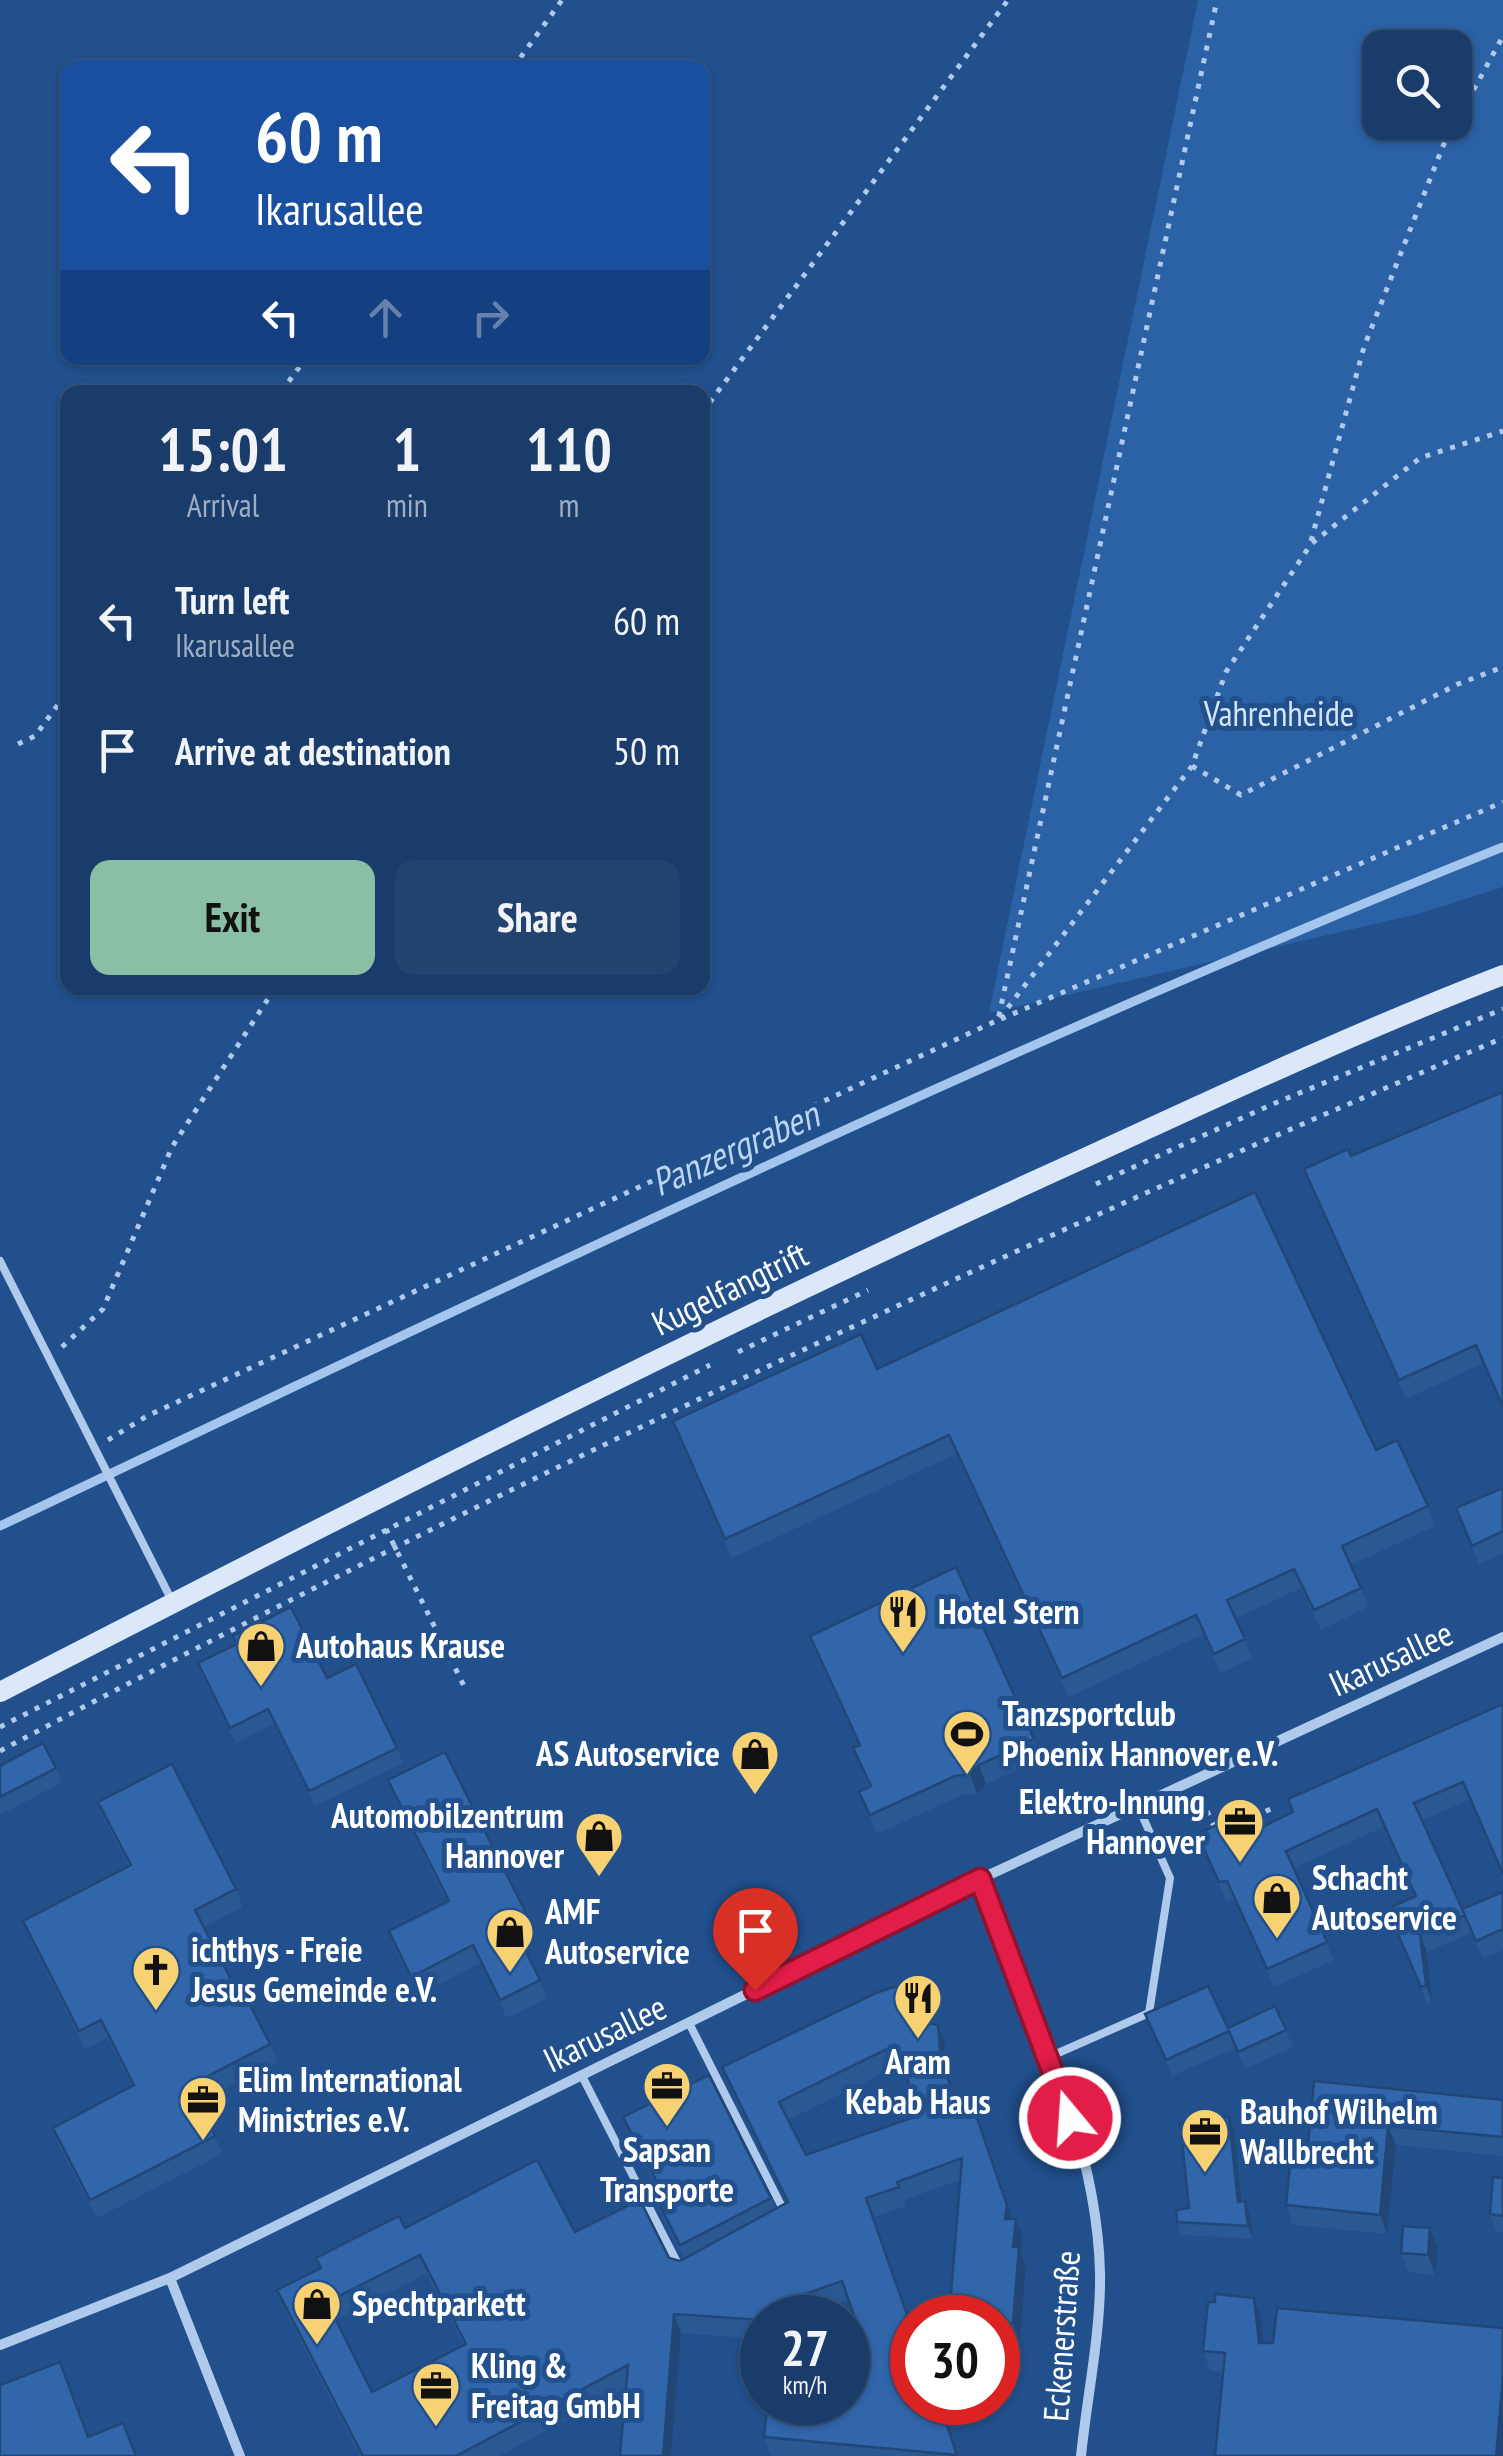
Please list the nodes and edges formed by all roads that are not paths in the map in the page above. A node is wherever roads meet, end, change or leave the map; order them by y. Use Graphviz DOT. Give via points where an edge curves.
graph roads {
  1 [pos="1503,975"];
  2 [pos="1,1266"];
  3 [pos="174,1602"];
  4 [pos="1503,1638"];
  5 [pos="0,1692"];
  6 [pos="1138,1806"];
  7 [pos="980,1879"];
  8 [pos="688,2023"];
  9 [pos="1049,2056"];
  10 [pos="582,2076"];
  11 [pos="788,2220"];
  12 [pos="700,2264"];
  13 [pos="170,2278"];
  14 [pos="0,2345"];
  15 [pos="240,2456"];
  16 [pos="1081,2456"];
  1 -- 3 [label="street, Kugelfangtrift" via="962,1213"];
  2 -- 3 [label="lane"];
  3 -- 5 [label="street, Kugelfangtrift"];
  4 -- 6 [label="street, Ikarusallee"];
  6 -- 7 [label="street, Ikarusallee"];
  6 -- 9 [label="lane" via="1170,1878 1149,2013"];
  7 -- 8 [label="street, Ikarusallee"];
  7 -- 9 [label="street, Eckenerstraße"];
  8 -- 10 [label="street, Ikarusallee"];
  8 -- 11 [label="lane"];
  9 -- 16 [label="street, Eckenerstraße" via="1094,2205 1100,2276"];
  10 -- 12 [label="lane" via="683,2273"];
  10 -- 13 [label="street, Ikarusallee"];
  13 -- 14 [label="street, Ikarusallee"];
  13 -- 15 [label="street"];
}
